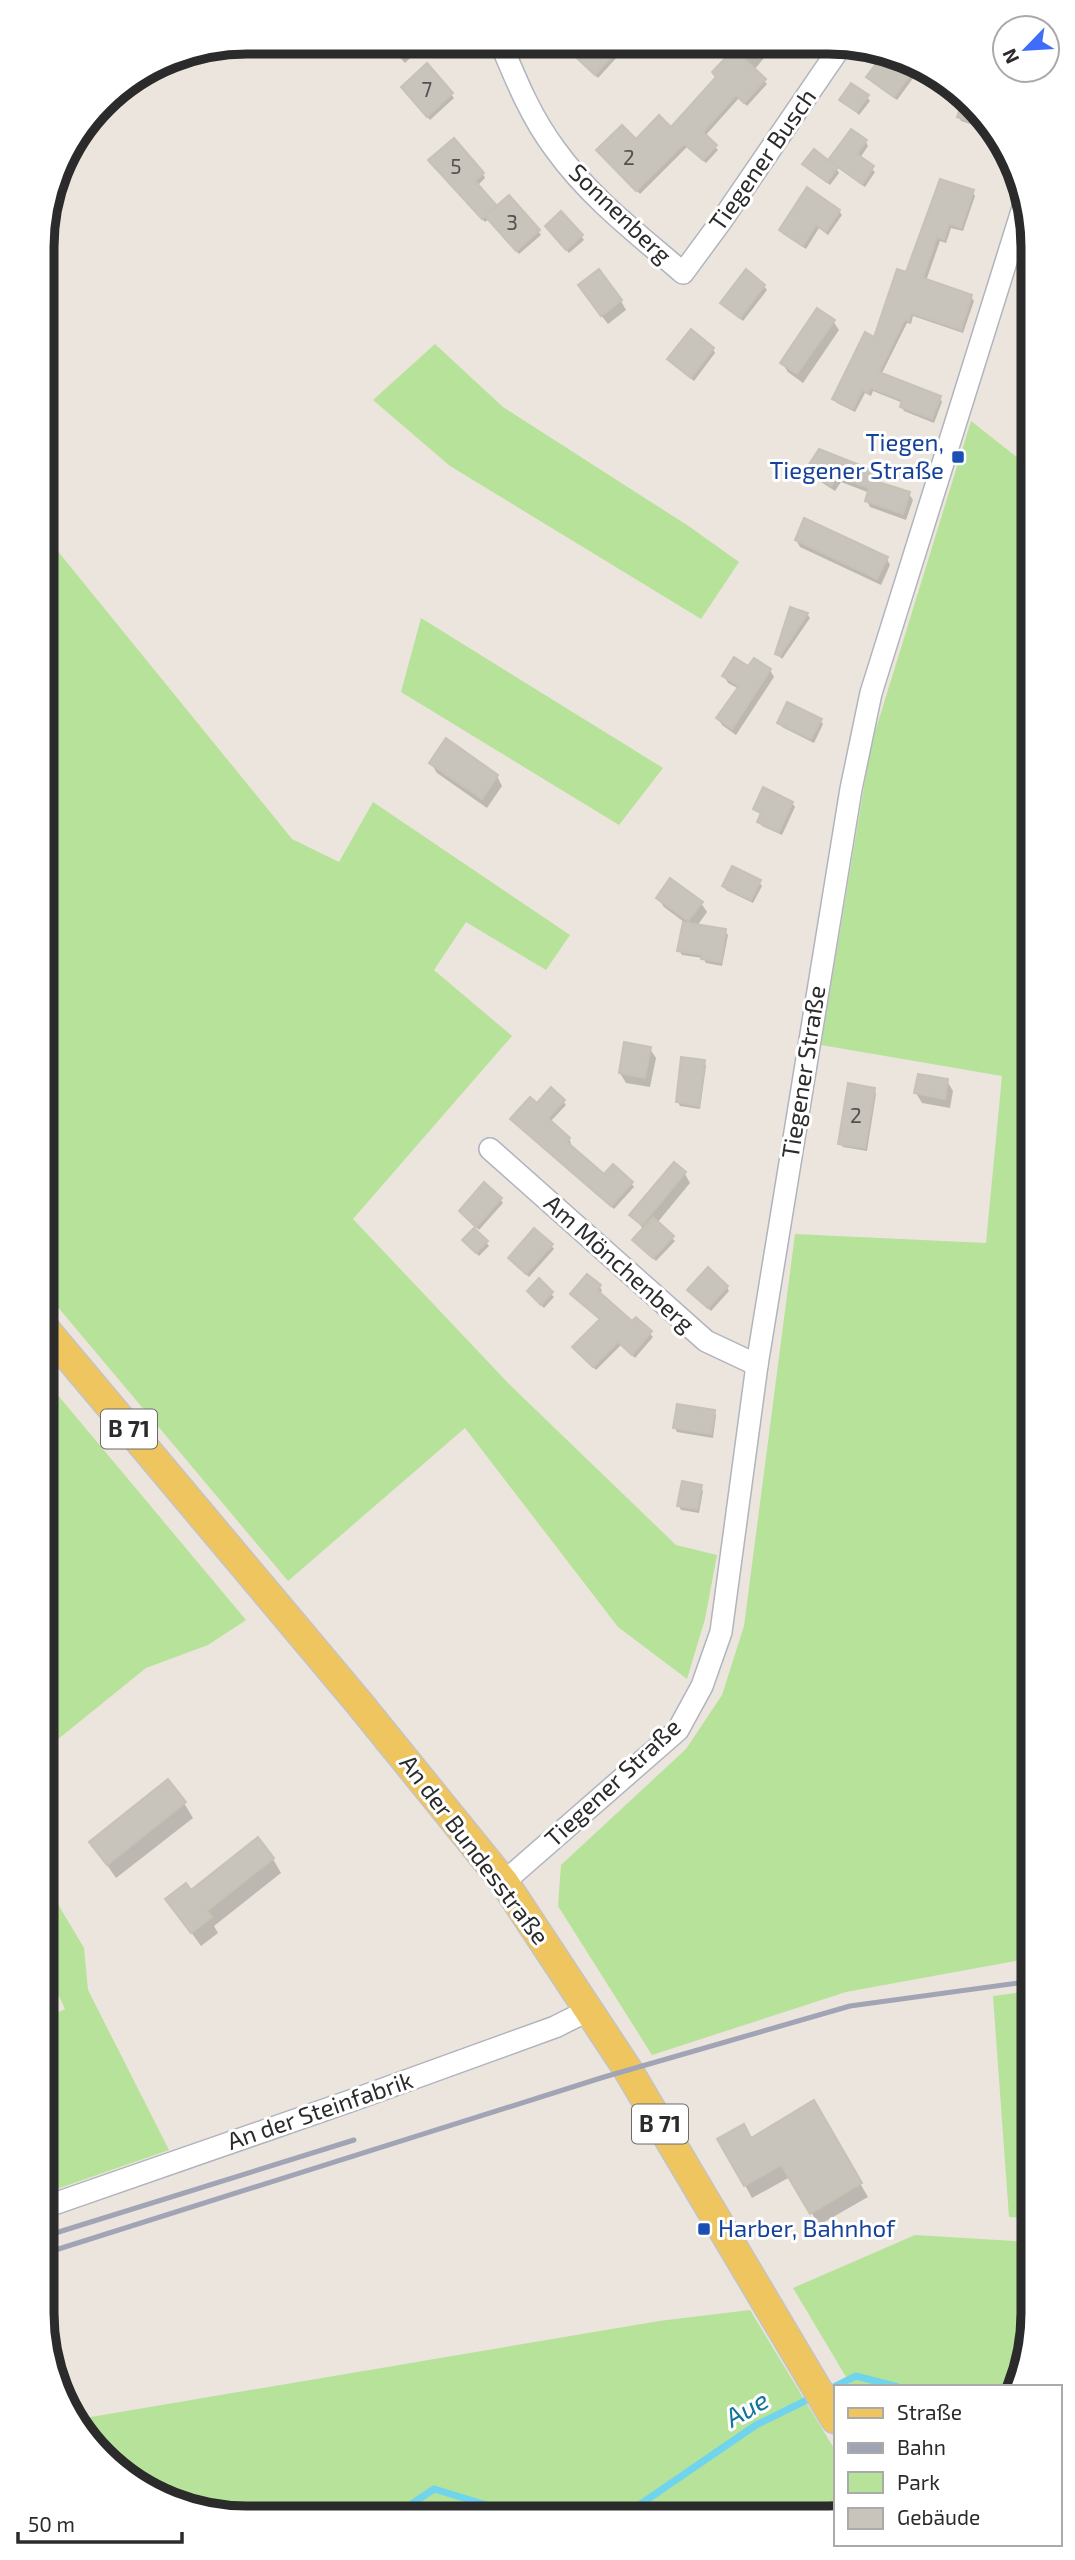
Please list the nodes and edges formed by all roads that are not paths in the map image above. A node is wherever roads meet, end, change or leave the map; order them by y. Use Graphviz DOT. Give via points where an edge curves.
graph roads {
  1 [pos="505,55"];
  2 [pos="835,55"];
  3 [pos="1019,221"];
  4 [pos="683,273"];
  5 [pos="490,1149"];
  6 [pos="54,1340"];
  7 [pos="757,1365"];
  8 [pos="505,1882"];
  9 [pos="590,2010"];
  10 [pos="54,2204"];
  11 [pos="834,2417"];
  1 -- 4 [label="street, Sonnenberg" via="522,95 554,149 599,201"];
  2 -- 4 [label="street, Tiegener Busch"];
  3 -- 7 [label="street, Tiegener Straße" via="871,693 851,789"];
  5 -- 7 [label="street, Am Mönchenberg" via="706,1341"];
  6 -- 8 [label="main road, An der Bundesstraße / B 71"];
  7 -- 8 [label="street, Tiegener Straße" via="720,1632 702,1686 678,1730"];
  8 -- 9 [label="main road, An der Bundesstraße / B 71"];
  9 -- 10 [label="street, An der Steinfabrik" via="368,2095"];
  9 -- 11 [label="main road, An der Bundesstraße / B 71"];
}
